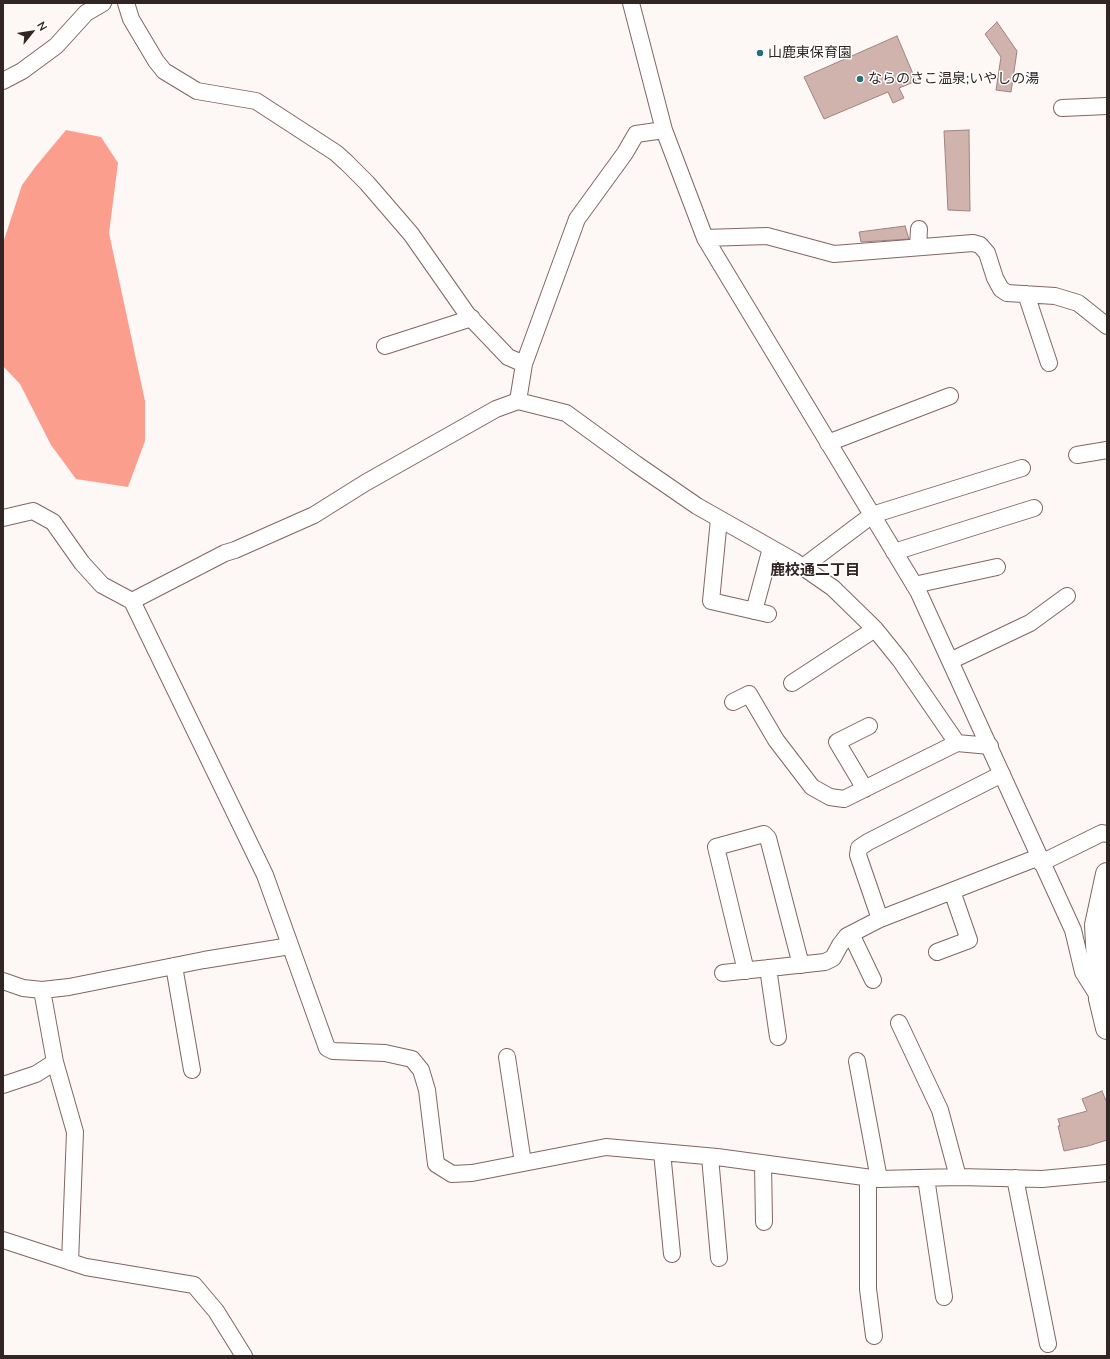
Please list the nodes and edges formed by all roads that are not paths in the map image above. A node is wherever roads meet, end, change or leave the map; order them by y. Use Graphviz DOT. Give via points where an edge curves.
graph roads {
  1 [pos="103,3"];
  2 [pos="126,3"];
  3 [pos="631,3"];
  4 [pos="3,81"];
  5 [pos="1107,106"];
  6 [pos="1062,108"];
  7 [pos="664,130"];
  8 [pos="919,229"];
  9 [pos="705,238"];
  10 [pos="918,247"];
  11 [pos="1026,294"];
  12 [pos="472,318"];
  13 [pos="1107,326"];
  14 [pos="385,346"];
  15 [pos="1049,363"];
  16 [pos="524,364"];
  17 [pos="950,396"];
  18 [pos="518,401"];
  19 [pos="828,443"];
  20 [pos="1107,450"];
  21 [pos="1077,455"];
  22 [pos="1022,468"];
  23 [pos="1034,508"];
  24 [pos="872,515"];
  25 [pos="3,518"];
  26 [pos="719,518"];
  27 [pos="771,548"];
  28 [pos="894,552"];
  29 [pos="803,567"];
  30 [pos="997,567"];
  31 [pos="914,585"];
  32 [pos="1067,596"];
  33 [pos="132,601"];
  34 [pos="875,629"];
  35 [pos="950,661"];
  36 [pos="792,684"];
  37 [pos="733,702"];
  38 [pos="869,726"];
  39 [pos="957,744"];
  40 [pos="990,746"];
  41 [pos="1002,774"];
  42 [pos="865,789"];
  43 [pos="1107,834"];
  44 [pos="1040,860"];
  45 [pos="1107,874"];
  46 [pos="952,890"];
  47 [pos="880,919"];
  48 [pos="1096,925"];
  49 [pos="1073,930"];
  50 [pos="851,934"];
  51 [pos="290,946"];
  52 [pos="937,952"];
  53 [pos="802,965"];
  54 [pos="174,966"];
  55 [pos="768,968"];
  56 [pos="746,971"];
  57 [pos="722,973"];
  58 [pos="873,980"];
  59 [pos="3,982"];
  60 [pos="42,990"];
  61 [pos="1100,999"];
  62 [pos="899,1023"];
  63 [pos="1107,1028"];
  64 [pos="778,1037"];
  65 [pos="507,1057"];
  66 [pos="857,1061"];
  67 [pos="55,1062"];
  68 [pos="192,1070"];
  69 [pos="3,1085"];
  70 [pos="662,1152"];
  71 [pos="710,1157"];
  72 [pos="523,1163"];
  73 [pos="763,1164"];
  74 [pos="1107,1173"];
  75 [pos="958,1177"];
  76 [pos="874,1178"];
  77 [pos="926,1178"];
  78 [pos="1015,1178"];
  79 [pos="764,1222"];
  80 [pos="3,1240"];
  81 [pos="672,1254"];
  82 [pos="719,1258"];
  83 [pos="70,1262"];
  84 [pos="944,1297"];
  85 [pos="874,1336"];
  86 [pos="1048,1344"];
  87 [pos="244,1356"];
  1 -- 4 [label="street" via="86,13 56,46 22,71"];
  2 -- 12 [label="street" via="131,19 164,71 197,91 256,101 336,153 347,163 411,234"];
  3 -- 7 [label="street"];
  5 -- 6 [label="street"];
  7 -- 9 [label="street"];
  7 -- 16 [label="street" via="636,134 577,218"];
  8 -- 10 [label="street"];
  9 -- 10 [label="street" via="767,236 834,254"];
  9 -- 19 [label="street"];
  10 -- 11 [label="street" via="973,243 980,245 987,253 1001,289 1007,293"];
  11 -- 13 [label="street" via="1055,296 1078,303"];
  11 -- 15 [label="street"];
  12 -- 14 [label="street"];
  12 -- 16 [label="street" via="508,357"];
  16 -- 18 [label="street"];
  17 -- 19 [label="street"];
  18 -- 26 [label="street" via="566,413 697,506"];
  18 -- 33 [label="street" via="496,409 365,482 314,515 225,553"];
  19 -- 24 [label="street"];
  20 -- 21 [label="street"];
  22 -- 24 [label="street"];
  23 -- 28 [label="street"];
  24 -- 28 [label="street"];
  24 -- 29 [label="street"];
  25 -- 33 [label="street" via="33,511 53,522 82,563 102,585"];
  26 -- 27 [label="street"];
  26 -- 27 [label="street" via="711,601 761,612"];
  27 -- 29 [label="street"];
  28 -- 31 [label="street"];
  29 -- 34 [label="street" via="833,588"];
  30 -- 31 [label="street"];
  31 -- 35 [label="street"];
  32 -- 35 [label="street" via="1030,622"];
  33 -- 51 [label="street" via="265,876"];
  34 -- 36 [label="street"];
  34 -- 39 [label="street" via="900,660"];
  35 -- 40 [label="street"];
  37 -- 42 [label="street" via="749,694 776,740 812,787 830,798 844,799"];
  38 -- 42 [label="street" via="837,742"];
  39 -- 40 [label="street"];
  39 -- 42 [label="street"];
  40 -- 41 [label="street"];
  41 -- 44 [label="street"];
  41 -- 47 [label="street" via="859,848 858,855"];
  43 -- 44 [label="street" via="1102,833"];
  44 -- 46 [label="street"];
  44 -- 49 [label="street"];
  45 -- 48 [label="highway"];
  46 -- 47 [label="street"];
  46 -- 52 [label="street" via="969,940"];
  47 -- 50 [label="street"];
  48 -- 49 [label="street"];
  48 -- 61 [label="highway"];
  49 -- 61 [label="street" via="1083,972"];
  50 -- 53 [label="street" via="840,945 833,958 825,962"];
  50 -- 58 [label="street"];
  51 -- 54 [label="street"];
  51 -- 72 [label="street" via="327,1048 333,1051 386,1053 405,1057 412,1059 421,1070 427,1090 436,1164 452,1174 472,1173"];
  53 -- 55 [label="street"];
  53 -- 56 [label="street" via="768,838 764,834 716,847"];
  54 -- 60 [label="street"];
  54 -- 68 [label="street"];
  55 -- 56 [label="street"];
  55 -- 64 [label="street"];
  56 -- 57 [label="street"];
  59 -- 60 [label="street"];
  60 -- 67 [label="street"];
  61 -- 63 [label="highway"];
  62 -- 75 [label="street" via="940,1110"];
  65 -- 72 [label="street"];
  66 -- 76 [label="street"];
  67 -- 69 [label="street" via="36,1074"];
  67 -- 83 [label="street" via="75,1132"];
  70 -- 71 [label="street"];
  70 -- 72 [label="street" via="606,1147"];
  70 -- 81 [label="street"];
  71 -- 73 [label="street"];
  71 -- 82 [label="street"];
  73 -- 76 [label="street"];
  73 -- 79 [label="street"];
  74 -- 78 [label="street"];
  75 -- 77 [label="street"];
  75 -- 78 [label="street"];
  76 -- 77 [label="street"];
  76 -- 85 [label="street" via="868,1288"];
  77 -- 84 [label="street"];
  78 -- 86 [label="street"];
  80 -- 83 [label="street"];
  83 -- 87 [label="street" via="194,1285 216,1311"];
}
